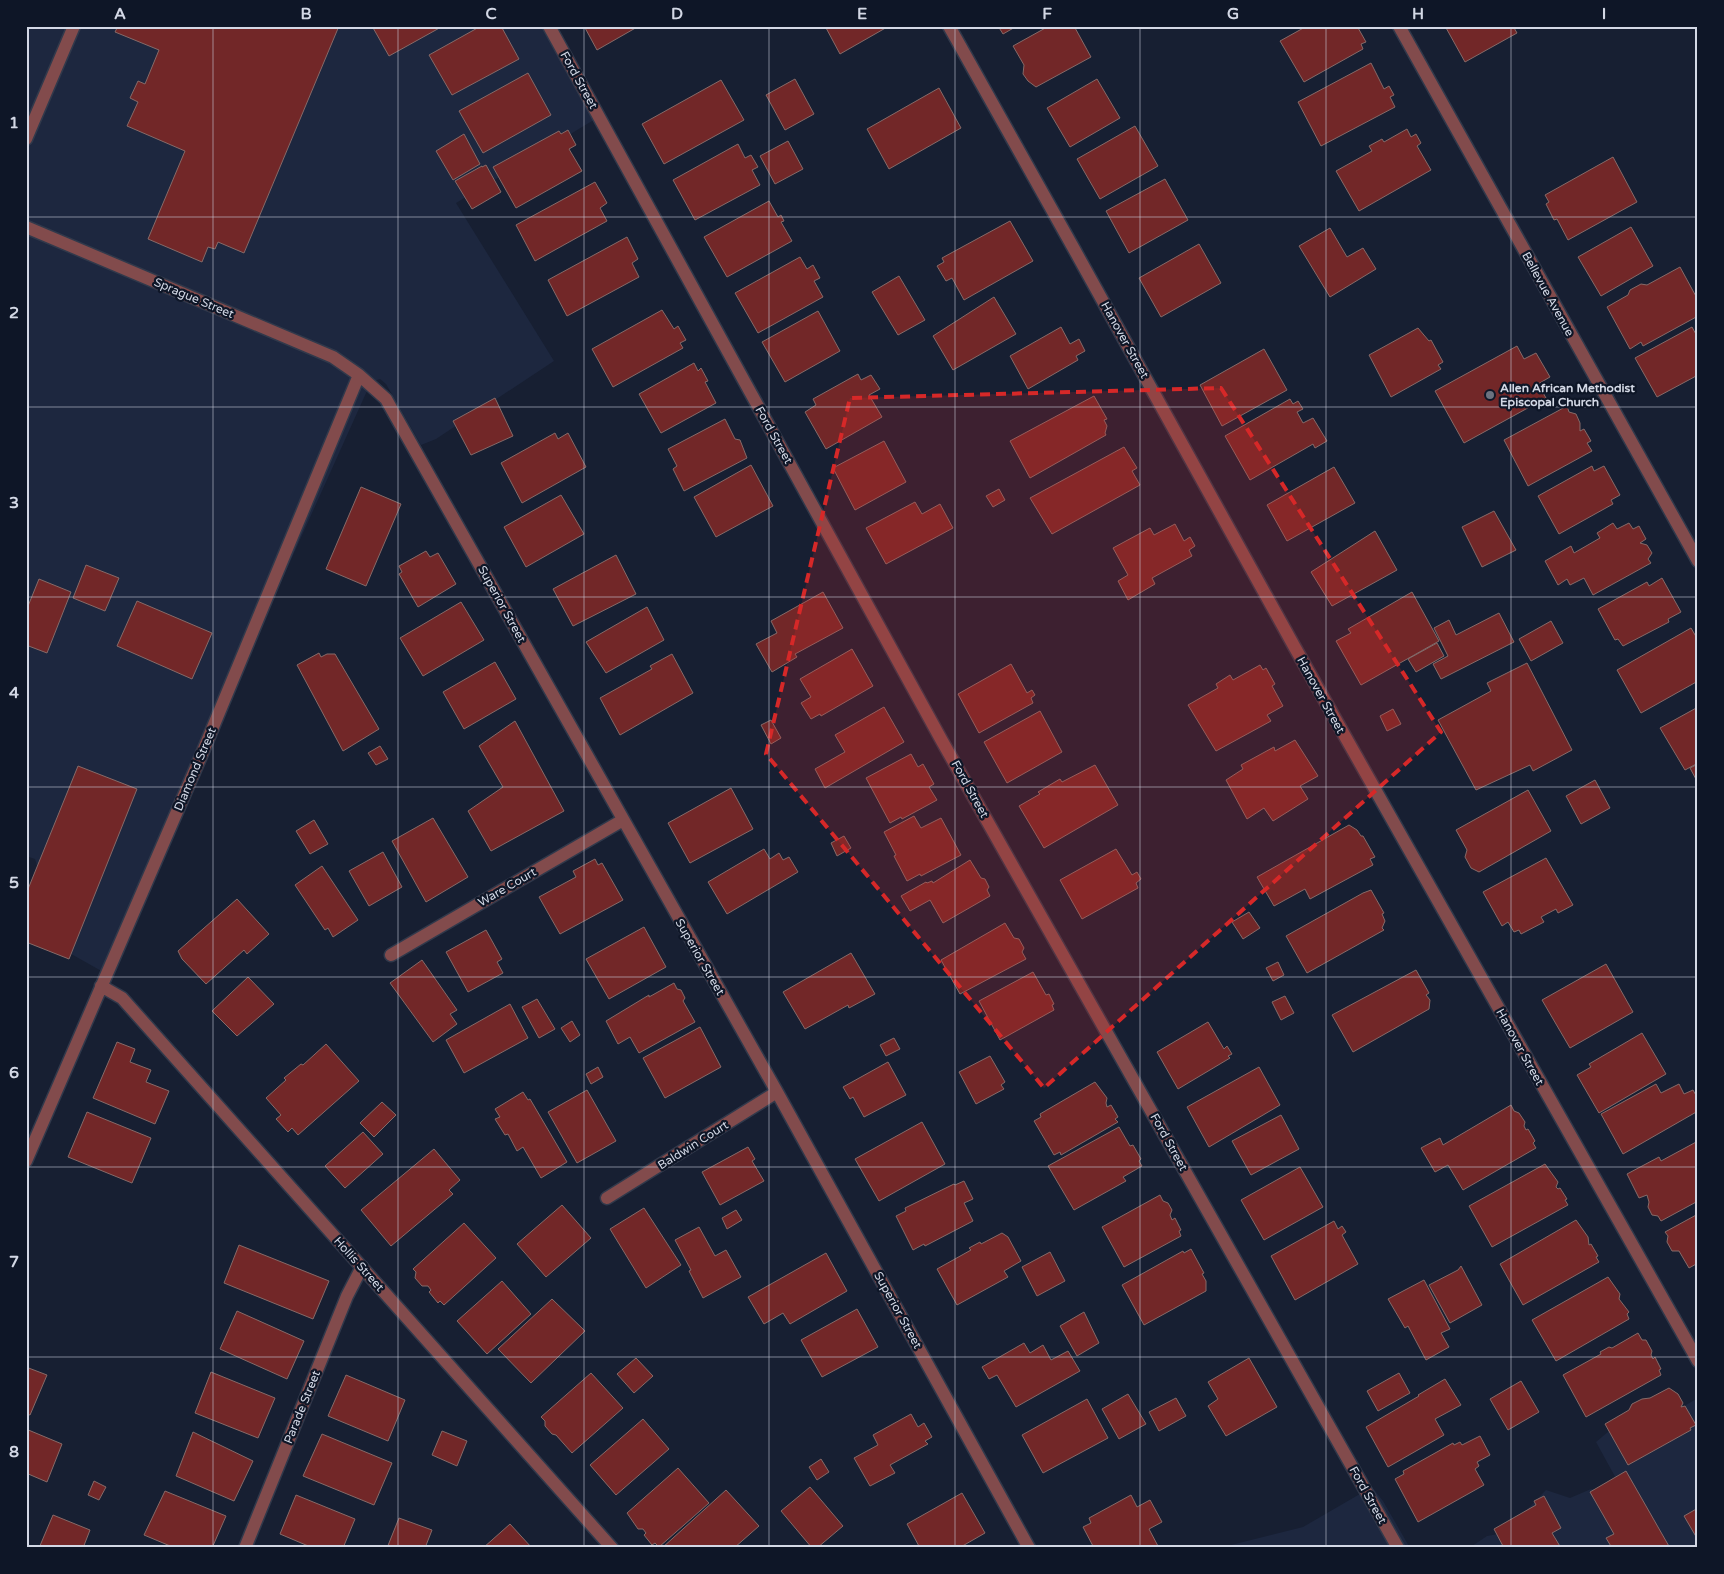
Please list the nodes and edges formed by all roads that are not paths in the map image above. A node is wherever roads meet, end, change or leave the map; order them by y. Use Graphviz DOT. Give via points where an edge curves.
graph roads {
  1 [pos="74,26"];
  2 [pos="549,26"];
  3 [pos="948,26"];
  4 [pos="1399,26"];
  5 [pos="26,139"];
  6 [pos="26,227"];
  7 [pos="359,375"];
  8 [pos="1698,561"];
  9 [pos="623,820"];
  10 [pos="391,955"];
  11 [pos="101,986"];
  12 [pos="777,1092"];
  13 [pos="26,1161"];
  14 [pos="607,1198"];
  15 [pos="362,1268"];
  16 [pos="1698,1361"];
  17 [pos="244,1548"];
  18 [pos="612,1548"];
  19 [pos="1029,1548"];
  20 [pos="1398,1548"];
  1 -- 5 [label="street"];
  2 -- 20 [label="street, Ford Street" via="942,741"];
  3 -- 16 [label="street, Hanover Street"];
  4 -- 8 [label="street, Bellevue Avenue"];
  6 -- 7 [label="street, Sprague Street" via="333,357"];
  7 -- 9 [label="street, Superior Street" via="386,398"];
  7 -- 11 [label="street, Diamond Street" via="201,756"];
  9 -- 10 [label="street, Ware Court"];
  9 -- 12 [label="street, Superior Street"];
  11 -- 13 [label="street, Diamond Street"];
  11 -- 15 [label="street, Hollis Street" via="122,998"];
  12 -- 14 [label="street, Baldwin Court"];
  12 -- 19 [label="street, Superior Street"];
  15 -- 17 [label="street, Parade Street" via="347,1296"];
  15 -- 18 [label="street, Hollis Street"];
}
